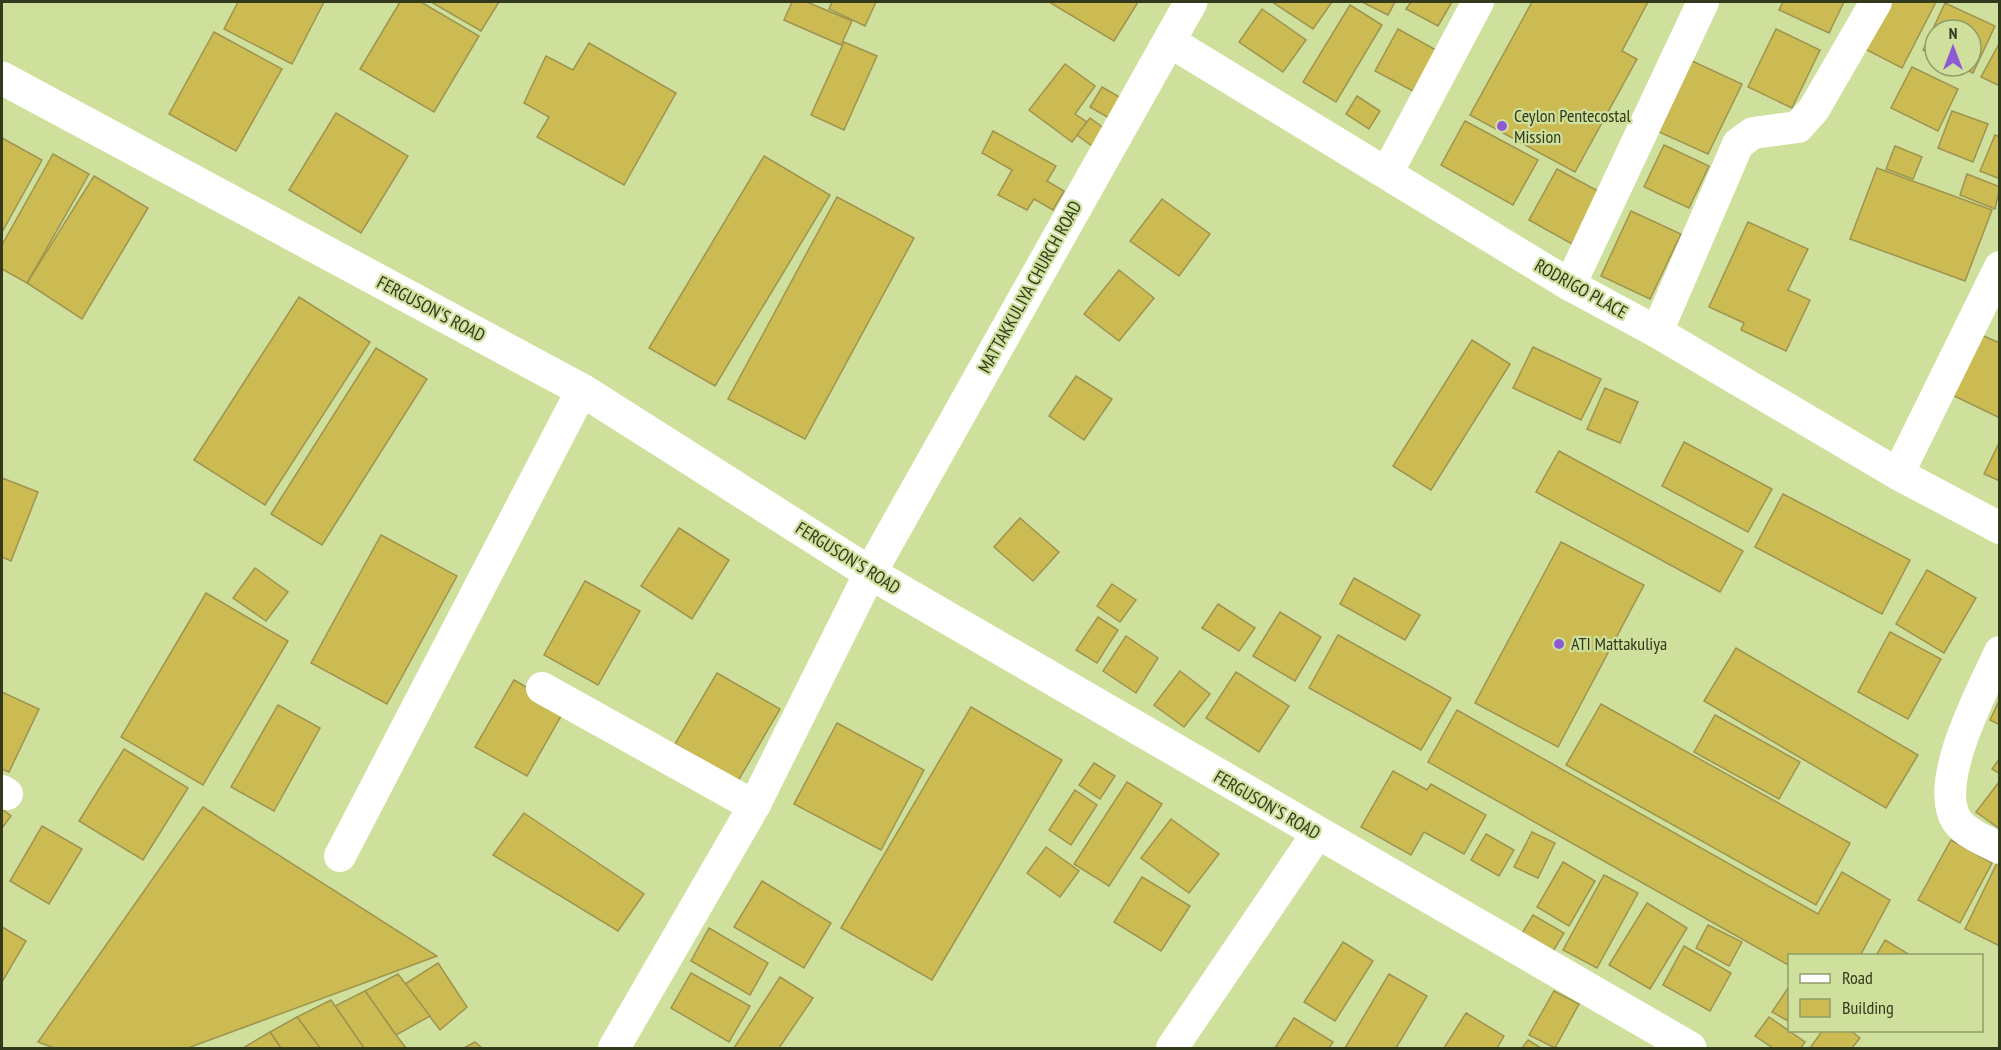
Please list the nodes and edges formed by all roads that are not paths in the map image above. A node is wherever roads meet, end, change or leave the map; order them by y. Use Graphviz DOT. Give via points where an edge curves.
graph roads {
  1 [pos="1191,2"];
  2 [pos="1478,2"];
  3 [pos="1703,2"];
  4 [pos="1876,2"];
  5 [pos="1169,41"];
  6 [pos="2,78"];
  7 [pos="1387,173"];
  8 [pos="2000,267"];
  9 [pos="1570,285"];
  10 [pos="1658,332"];
  11 [pos="582,390"];
  12 [pos="1898,474"];
  13 [pos="2000,528"];
  14 [pos="870,573"];
  15 [pos="2000,652"];
  16 [pos="542,688"];
  17 [pos="754,806"];
  18 [pos="1317,834"];
  19 [pos="2000,848"];
  20 [pos="340,856"];
  21 [pos="614,1048"];
  22 [pos="1172,1048"];
  23 [pos="1690,1048"];
  1 -- 5 [label="street, MATTAKKULIYA CHURCH ROAD"];
  2 -- 7 [label="street"];
  3 -- 9 [label="street"];
  4 -- 10 [label="street" via="1814,109 1798,127 1753,133 1738,144"];
  5 -- 7 [label="street, RODRIGO PLACE"];
  5 -- 14 [label="street, MATTAKKULIYA CHURCH ROAD"];
  6 -- 11 [label="street, FERGUSON'S ROAD"];
  7 -- 9 [label="street, RODRIGO PLACE"];
  8 -- 12 [label="street"];
  9 -- 10 [label="street, RODRIGO PLACE"];
  10 -- 12 [label="street, RODRIGO PLACE"];
  11 -- 14 [label="street, FERGUSON'S ROAD"];
  11 -- 20 [label="street"];
  12 -- 13 [label="street, RODRIGO PLACE"];
  14 -- 17 [label="street"];
  14 -- 18 [label="street, FERGUSON'S ROAD"];
  15 -- 19 [label="street" via="1952,766 1953,811 1957,820 1967,831"];
  16 -- 17 [label="street"];
  17 -- 21 [label="street"];
  18 -- 22 [label="street"];
  18 -- 23 [label="street, FERGUSON'S ROAD"];
}
